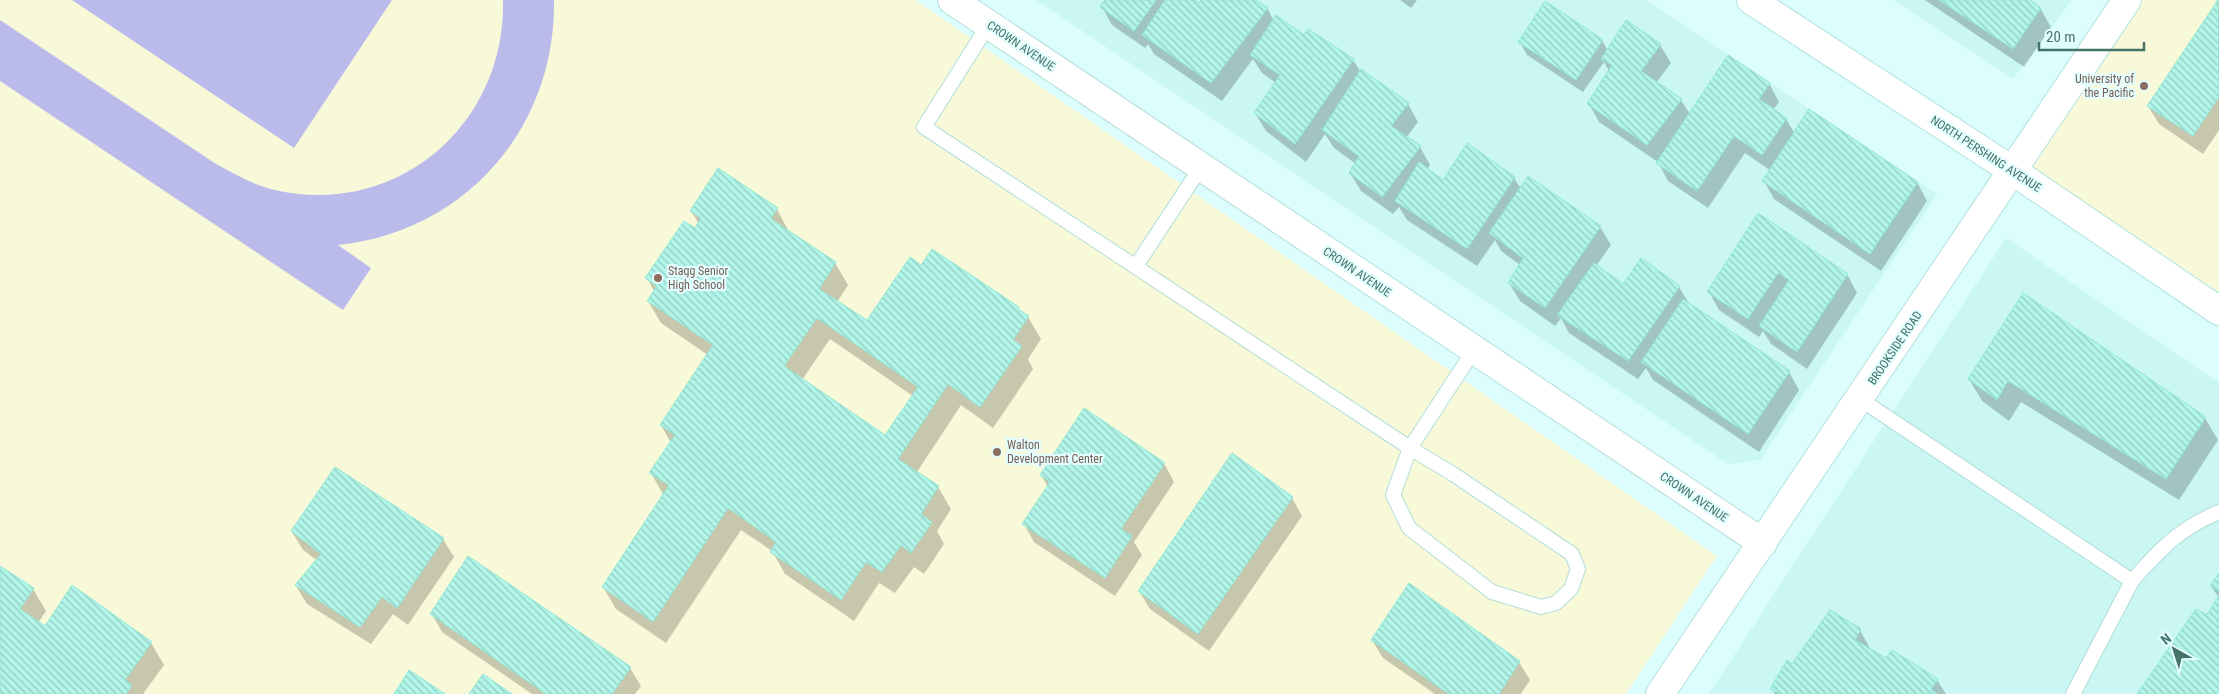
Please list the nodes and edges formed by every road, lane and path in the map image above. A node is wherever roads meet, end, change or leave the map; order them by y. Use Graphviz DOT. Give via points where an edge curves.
graph roads {
  1 [pos="952,0"];
  2 [pos="1751,0"];
  3 [pos="2127,0"];
  4 [pos="989,24"];
  5 [pos="1201,167"];
  6 [pos="2013,171"];
  7 [pos="1136,266"];
  8 [pos="2219,310"];
  9 [pos="1474,350"];
  10 [pos="1860,399"];
  11 [pos="1410,448"];
  12 [pos="2219,512"];
  13 [pos="1763,543"];
  14 [pos="2132,581"];
  15 [pos="1660,694"];
  16 [pos="2073,694"];
  1 -- 4 [label="street, CROWN AVENUE"];
  2 -- 6 [label="street, NORTH PERSHING AVENUE"];
  3 -- 6 [label="street, BROOKSIDE ROAD"];
  4 -- 5 [label="street, CROWN AVENUE"];
  4 -- 7 [label="lane" via="924,128"];
  5 -- 7 [label="lane"];
  5 -- 9 [label="street, CROWN AVENUE"];
  6 -- 8 [label="street, NORTH PERSHING AVENUE"];
  6 -- 10 [label="street, BROOKSIDE ROAD"];
  7 -- 11 [label="lane"];
  9 -- 11 [label="lane"];
  9 -- 13 [label="street, CROWN AVENUE"];
  10 -- 13 [label="street, BROOKSIDE ROAD"];
  10 -- 14 [label="lane"];
  11 -- 11 [label="lane" via="1393,496 1409,528 1492,592 1541,607 1556,603 1571,589 1578,569 1572,554"];
  12 -- 14 [label="lane" via="2197,521 2168,543"];
  13 -- 15 [label="street, BROOKSIDE ROAD"];
  14 -- 16 [label="lane"];
}
